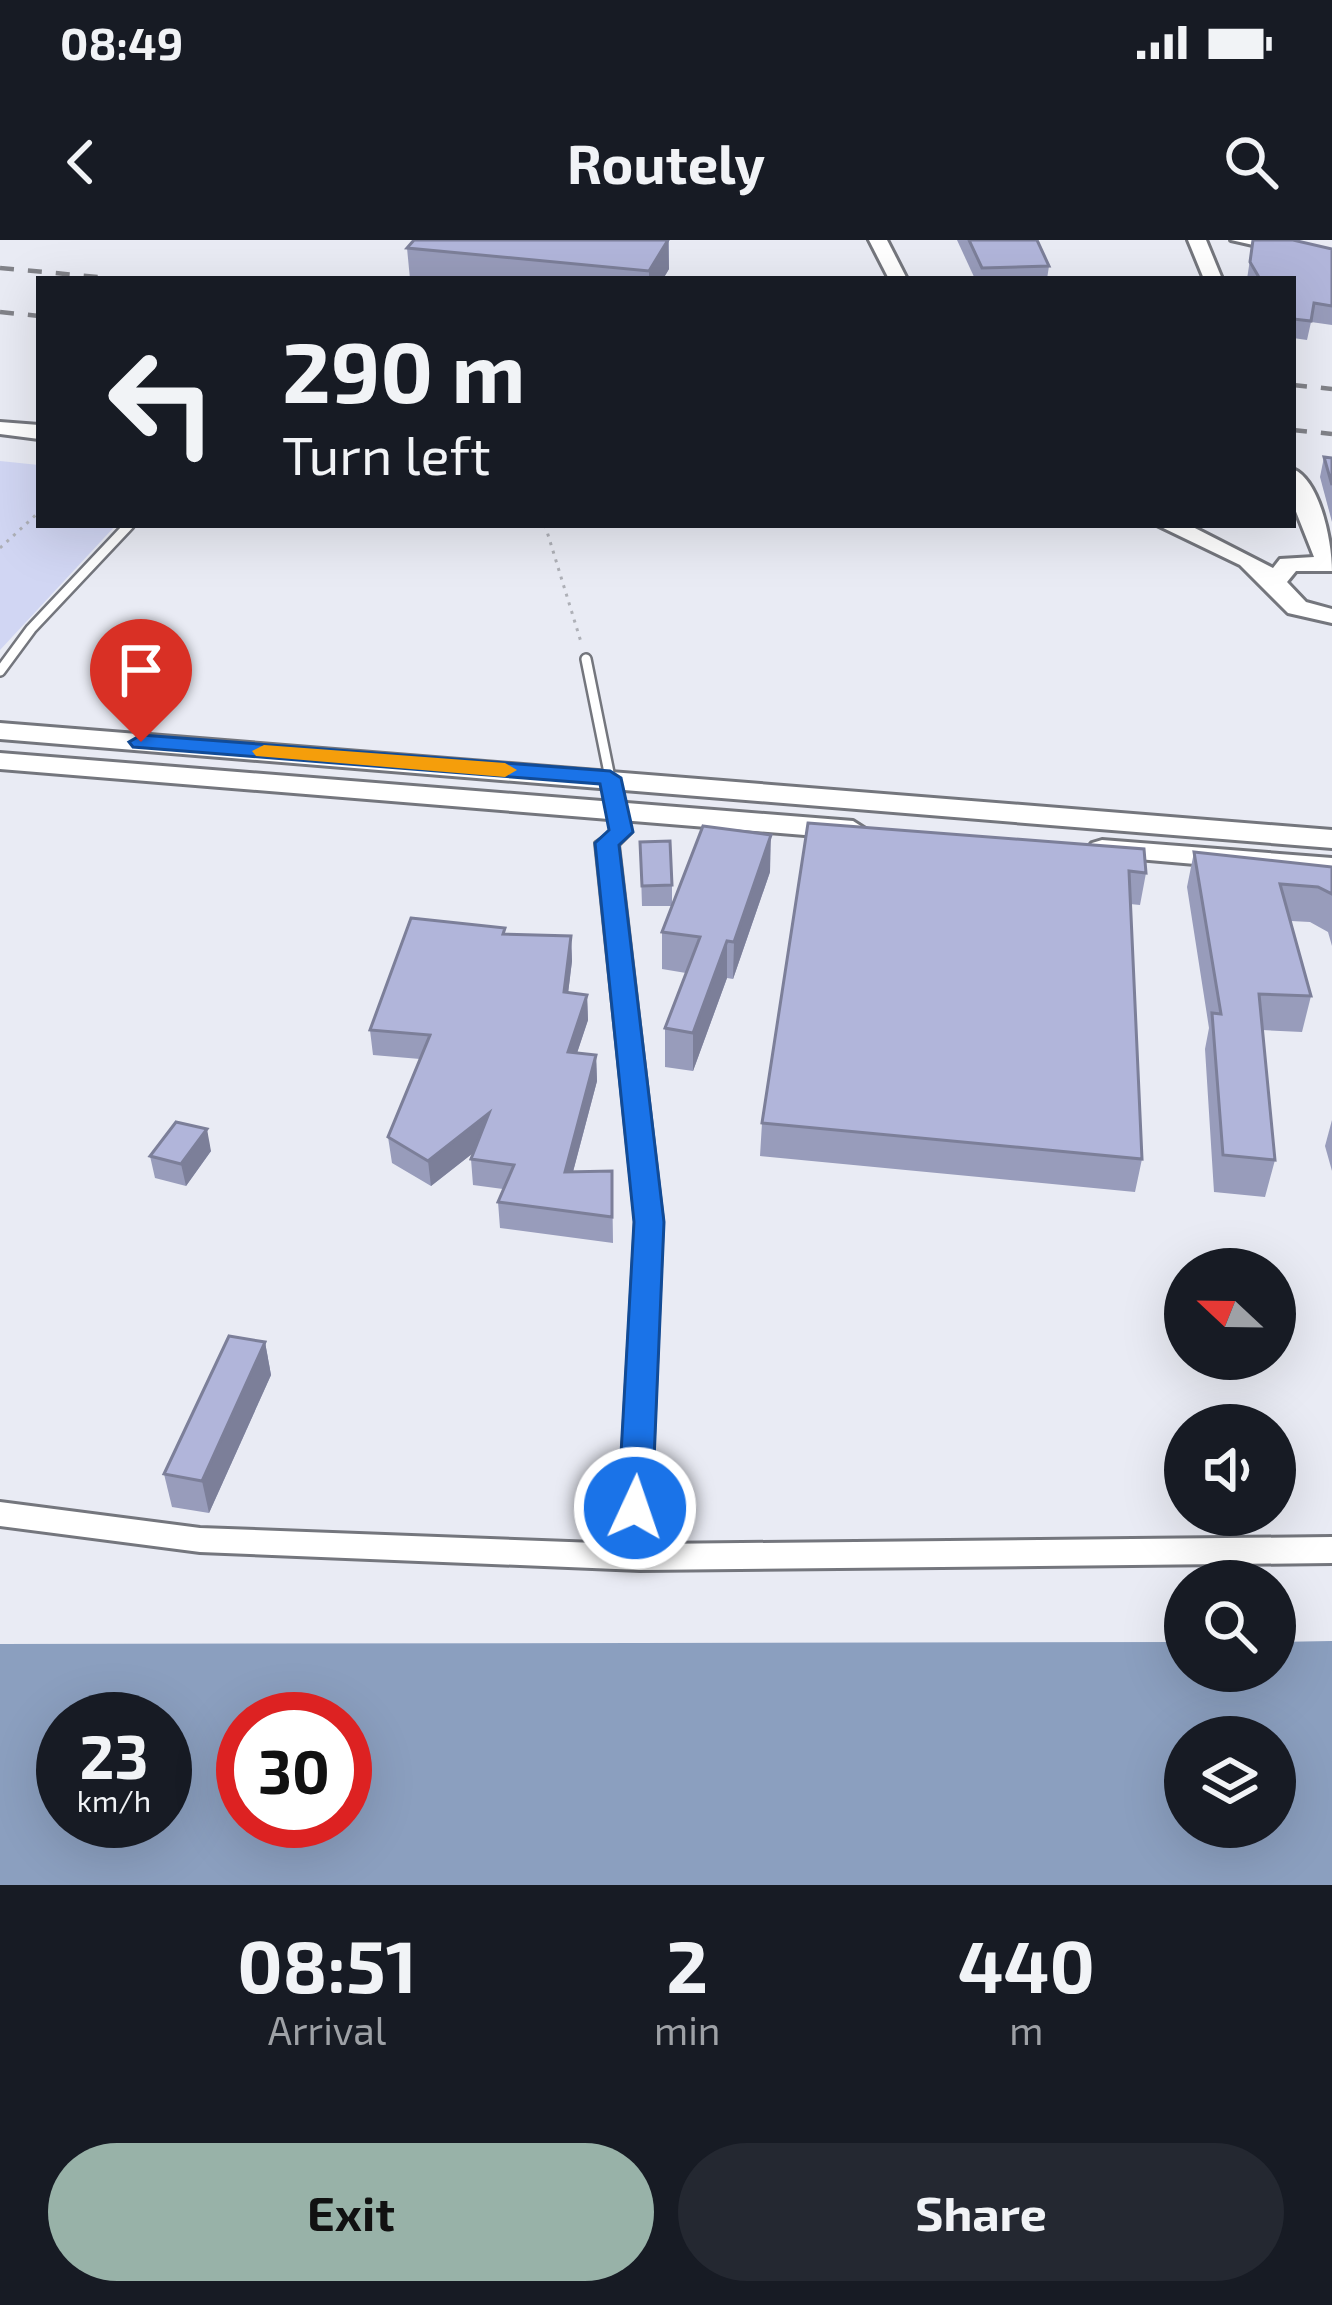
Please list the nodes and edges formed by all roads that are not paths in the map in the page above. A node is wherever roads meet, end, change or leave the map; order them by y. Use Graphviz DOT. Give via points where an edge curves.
graph roads {
  1 [pos="878,240"];
  2 [pos="902,240"];
  3 [pos="1177,240"];
  4 [pos="1198,240"];
  5 [pos="1238,240"];
  6 [pos="1332,259"];
  7 [pos="896,276"];
  8 [pos="917,276"];
  9 [pos="1191,276"];
  10 [pos="1212,276"];
  11 [pos="0,428"];
  12 [pos="36,432"];
  13 [pos="0,441"];
  14 [pos="36,445"];
  15 [pos="1296,497"];
  16 [pos="126,528"];
  17 [pos="1175,528"];
  18 [pos="1219,528"];
  19 [pos="1290,528"];
  20 [pos="1306,567"];
  21 [pos="1331,619"];
  22 [pos="586,659"];
  23 [pos="0,671"];
  24 [pos="0,731"];
  25 [pos="0,761"];
  26 [pos="610,778"];
  27 [pos="619,822"];
  28 [pos="1332,839"];
  29 [pos="1332,867"];
  30 [pos="0,1514"];
  31 [pos="1332,1550"];
  32 [pos="640,1557"];
  1 -- 7 [label="street"];
  2 -- 8 [label="street"];
  3 -- 9 [label="street"];
  4 -- 10 [label="street"];
  5 -- 6 [label="street"];
  11 -- 12 [label="street"];
  13 -- 14 [label="street"];
  15 -- 20 [label="street"];
  16 -- 23 [label="lane"];
  17 -- 20 [label="street" via="1248,560"];
  18 -- 20 [label="street"];
  19 -- 20 [label="street"];
  20 -- 21 [label="street" via="1279,596"];
  22 -- 26 [label="lane"];
  24 -- 26 [label="street"];
  25 -- 27 [label="street"];
  26 -- 27 [label="lane"];
  26 -- 28 [label="street"];
  27 -- 29 [label="street"];
  27 -- 32 [label="street" via="607,843 649,1222 635,1508"];
  30 -- 32 [label="street" via="200,1540"];
  31 -- 32 [label="street"];
}
